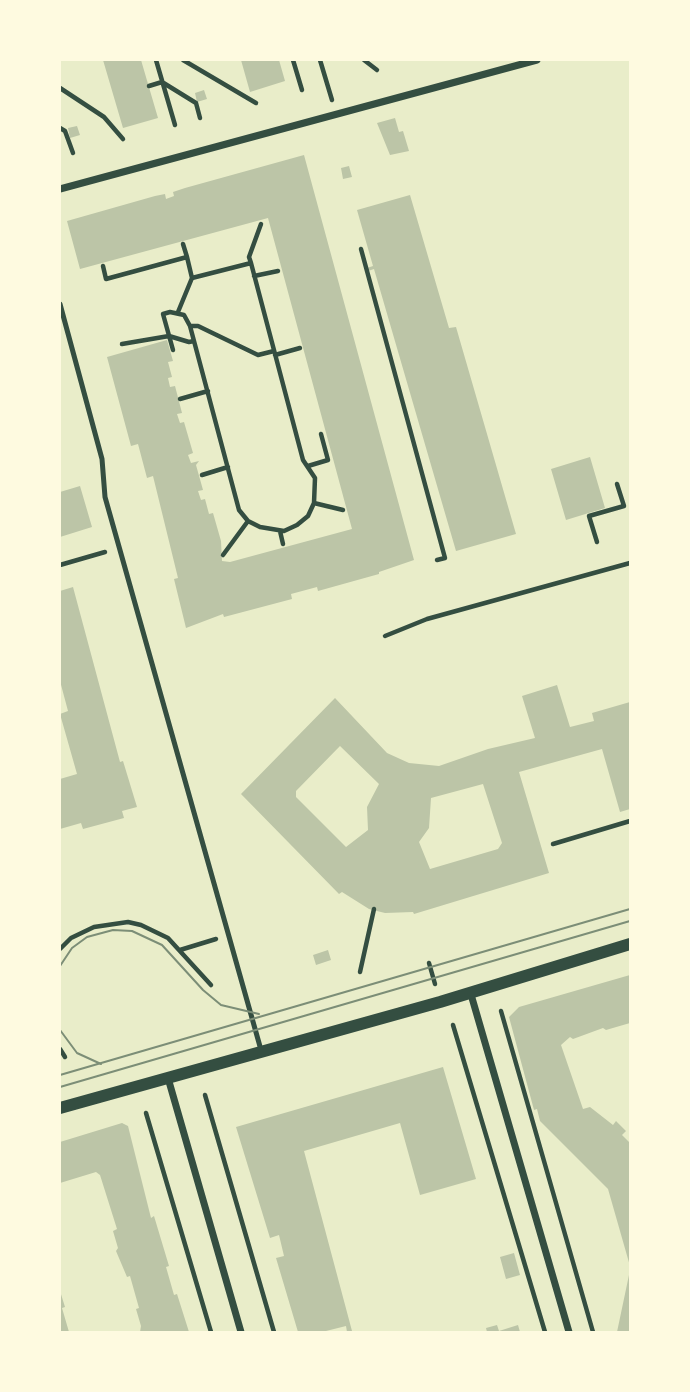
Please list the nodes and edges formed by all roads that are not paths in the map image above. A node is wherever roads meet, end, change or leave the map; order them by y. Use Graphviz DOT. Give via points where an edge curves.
graph roads {
  1 [pos="537,60"];
  2 [pos="60,189"];
  3 [pos="60,304"];
  4 [pos="631,944"];
  5 [pos="470,991"];
  6 [pos="261,1051"];
  7 [pos="168,1077"];
  8 [pos="60,1108"];
  9 [pos="241,1332"];
  10 [pos="569,1332"];
  1 -- 2 [label="street"];
  3 -- 6 [label="lane" via="102,459 105,497"];
  4 -- 5 [label="street"];
  5 -- 6 [label="street"];
  5 -- 10 [label="street"];
  6 -- 7 [label="street"];
  7 -- 8 [label="street"];
  7 -- 9 [label="street"];
}
